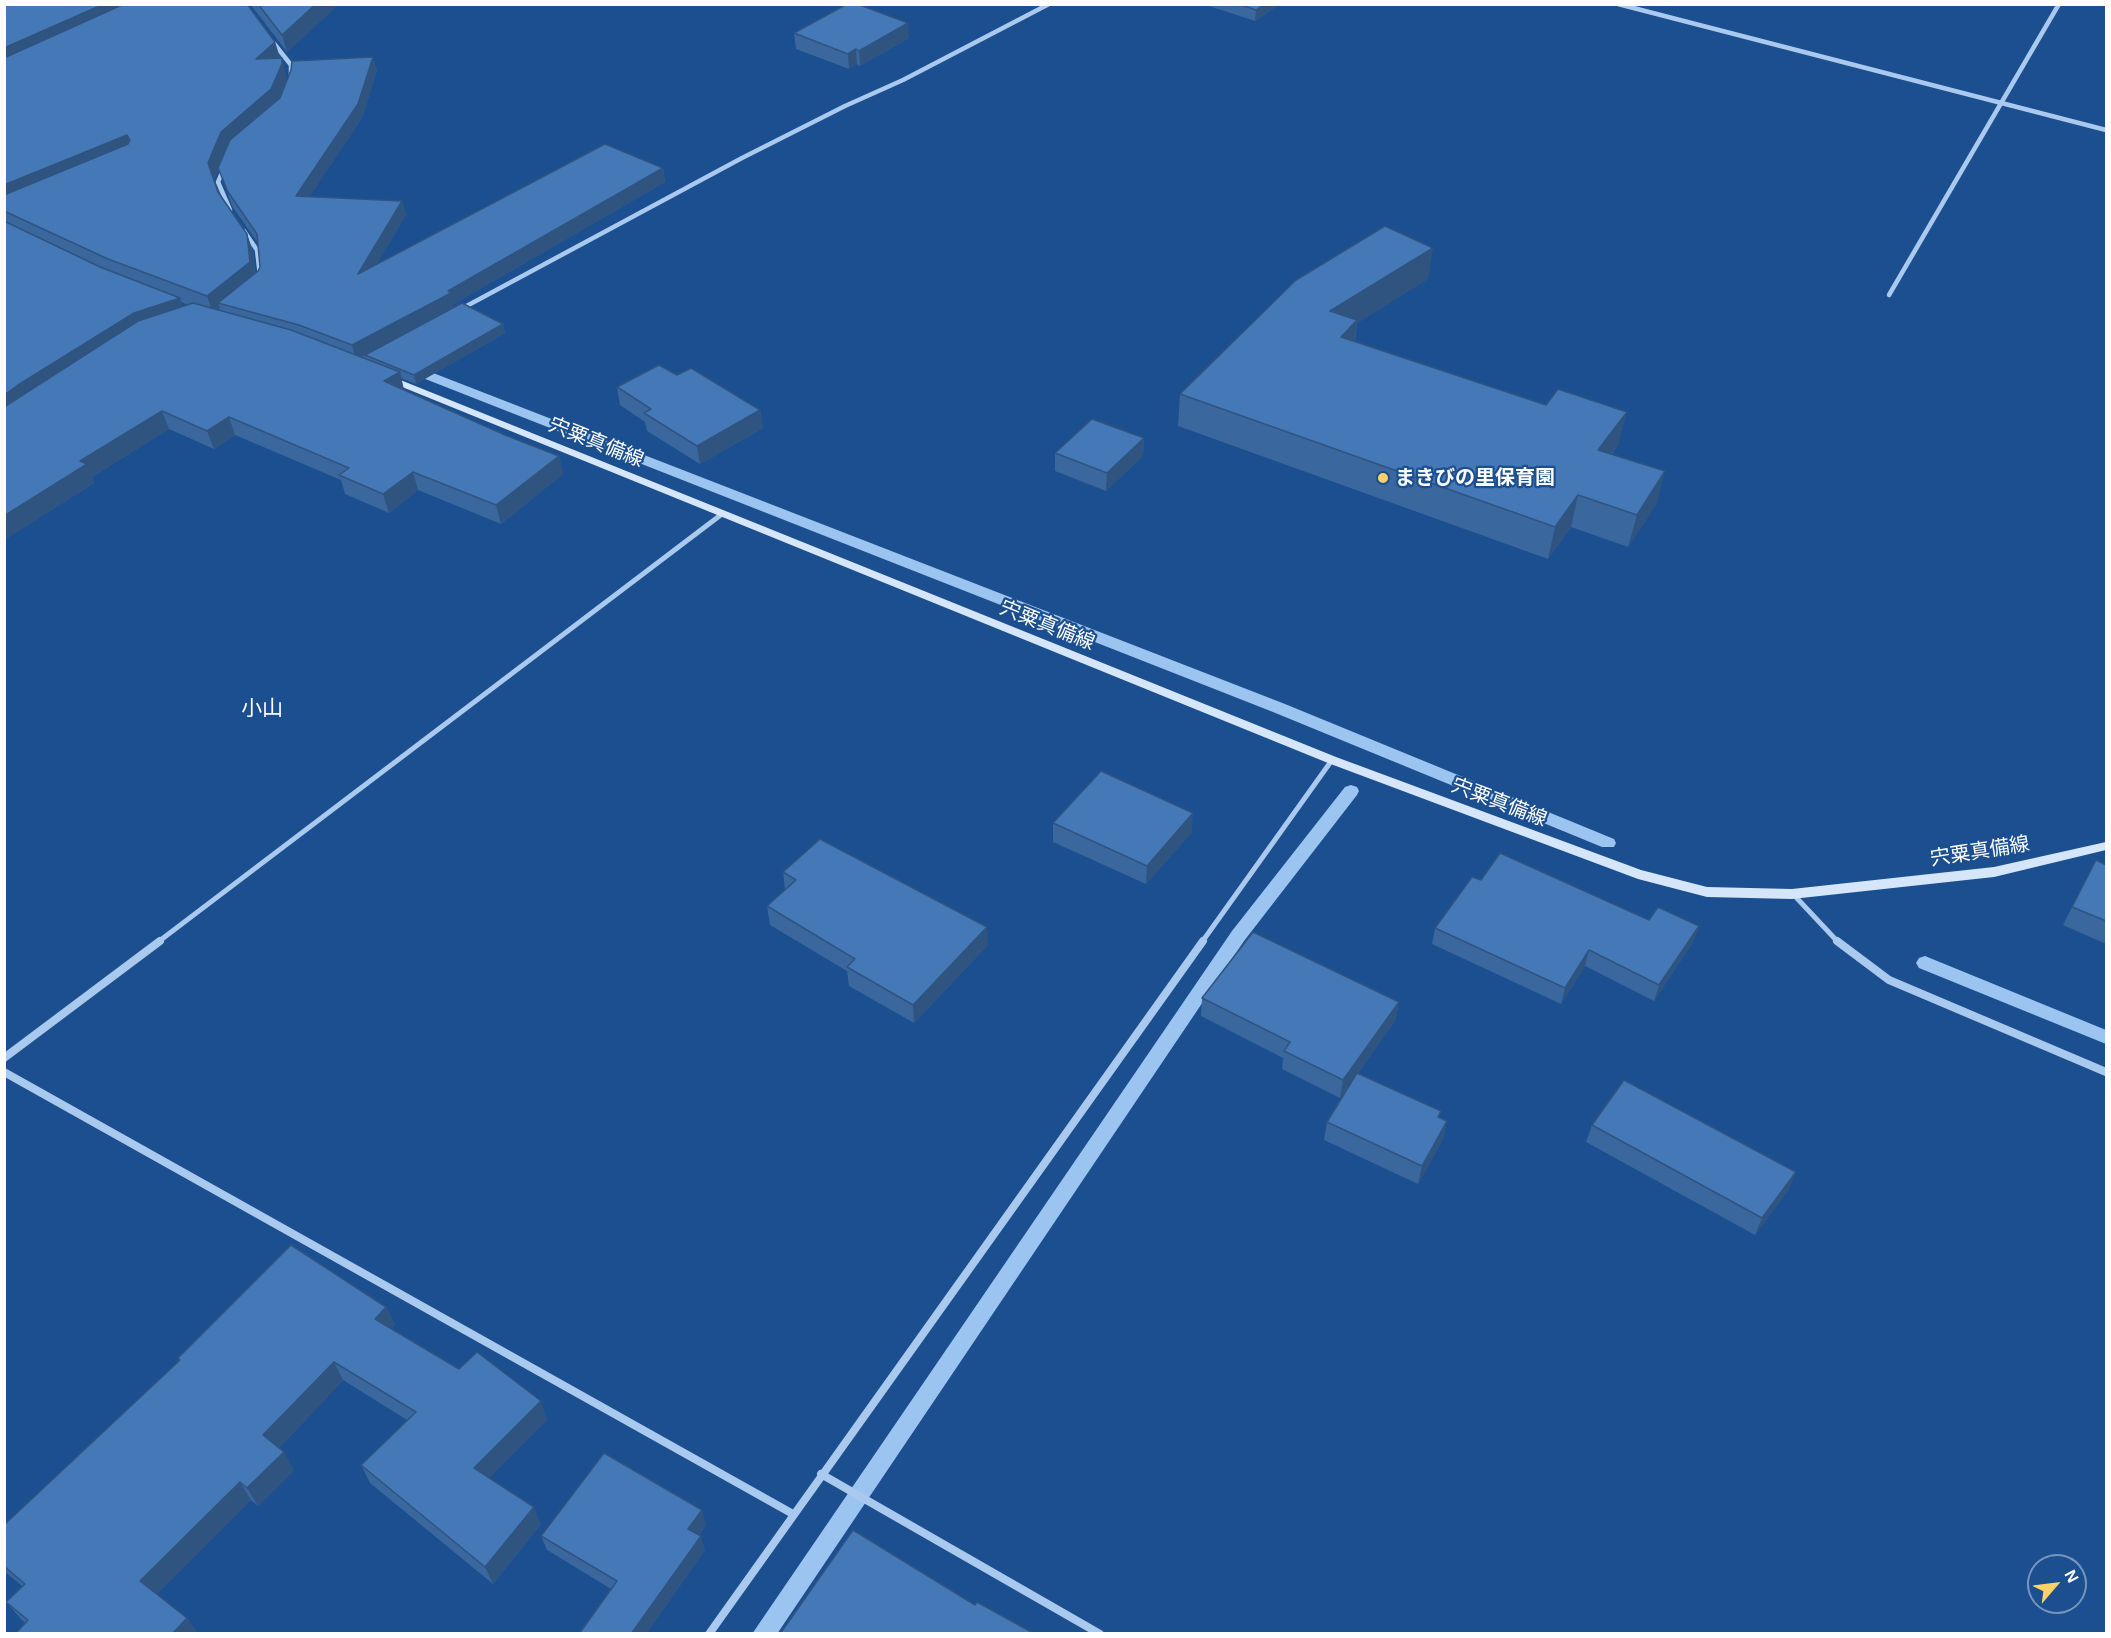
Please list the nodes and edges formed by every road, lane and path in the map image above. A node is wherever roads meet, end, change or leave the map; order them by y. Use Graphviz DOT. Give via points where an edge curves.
graph roads {
  1 [pos="1049,4"];
  2 [pos="1618,4"];
  3 [pos="2060,4"];
  4 [pos="271,39"];
  5 [pos="291,82"];
  6 [pos="2001,103"];
  7 [pos="2106,130"];
  8 [pos="226,161"];
  9 [pos="234,216"];
  10 [pos="240,225"];
  11 [pos="260,282"];
  12 [pos="1889,295"];
  13 [pos="452,314"];
  14 [pos="379,374"];
  15 [pos="722,514"];
  16 [pos="1332,760"];
  17 [pos="2106,846"];
  18 [pos="1792,894"];
  19 [pos="4,1058"];
  20 [pos="4,1072"];
  21 [pos="2106,1072"];
  22 [pos="821,1474"];
  23 [pos="793,1514"];
  24 [pos="709,1634"];
  25 [pos="1100,1634"];
  1 -- 13 [label="street" via="742,158"];
  2 -- 6 [label="street"];
  3 -- 6 [label="street"];
  4 -- 5 [label="street" via="291,65"];
  6 -- 7 [label="street"];
  6 -- 12 [label="street"];
  8 -- 9 [label="street" via="218,182"];
  10 -- 11 [label="street" via="257,250"];
  14 -- 15 [label="main road, 宍粟真備線"];
  15 -- 16 [label="main road, 宍粟真備線"];
  15 -- 19 [label="street"];
  16 -- 18 [label="main road, 宍粟真備線" via="1638,874 1707,892"];
  16 -- 22 [label="street"];
  17 -- 18 [label="main road, 宍粟真備線" via="1994,872"];
  18 -- 21 [label="street" via="1842,946 1889,980"];
  20 -- 23 [label="street"];
  22 -- 23 [label="street"];
  22 -- 25 [label="street"];
  23 -- 24 [label="street"];
}
